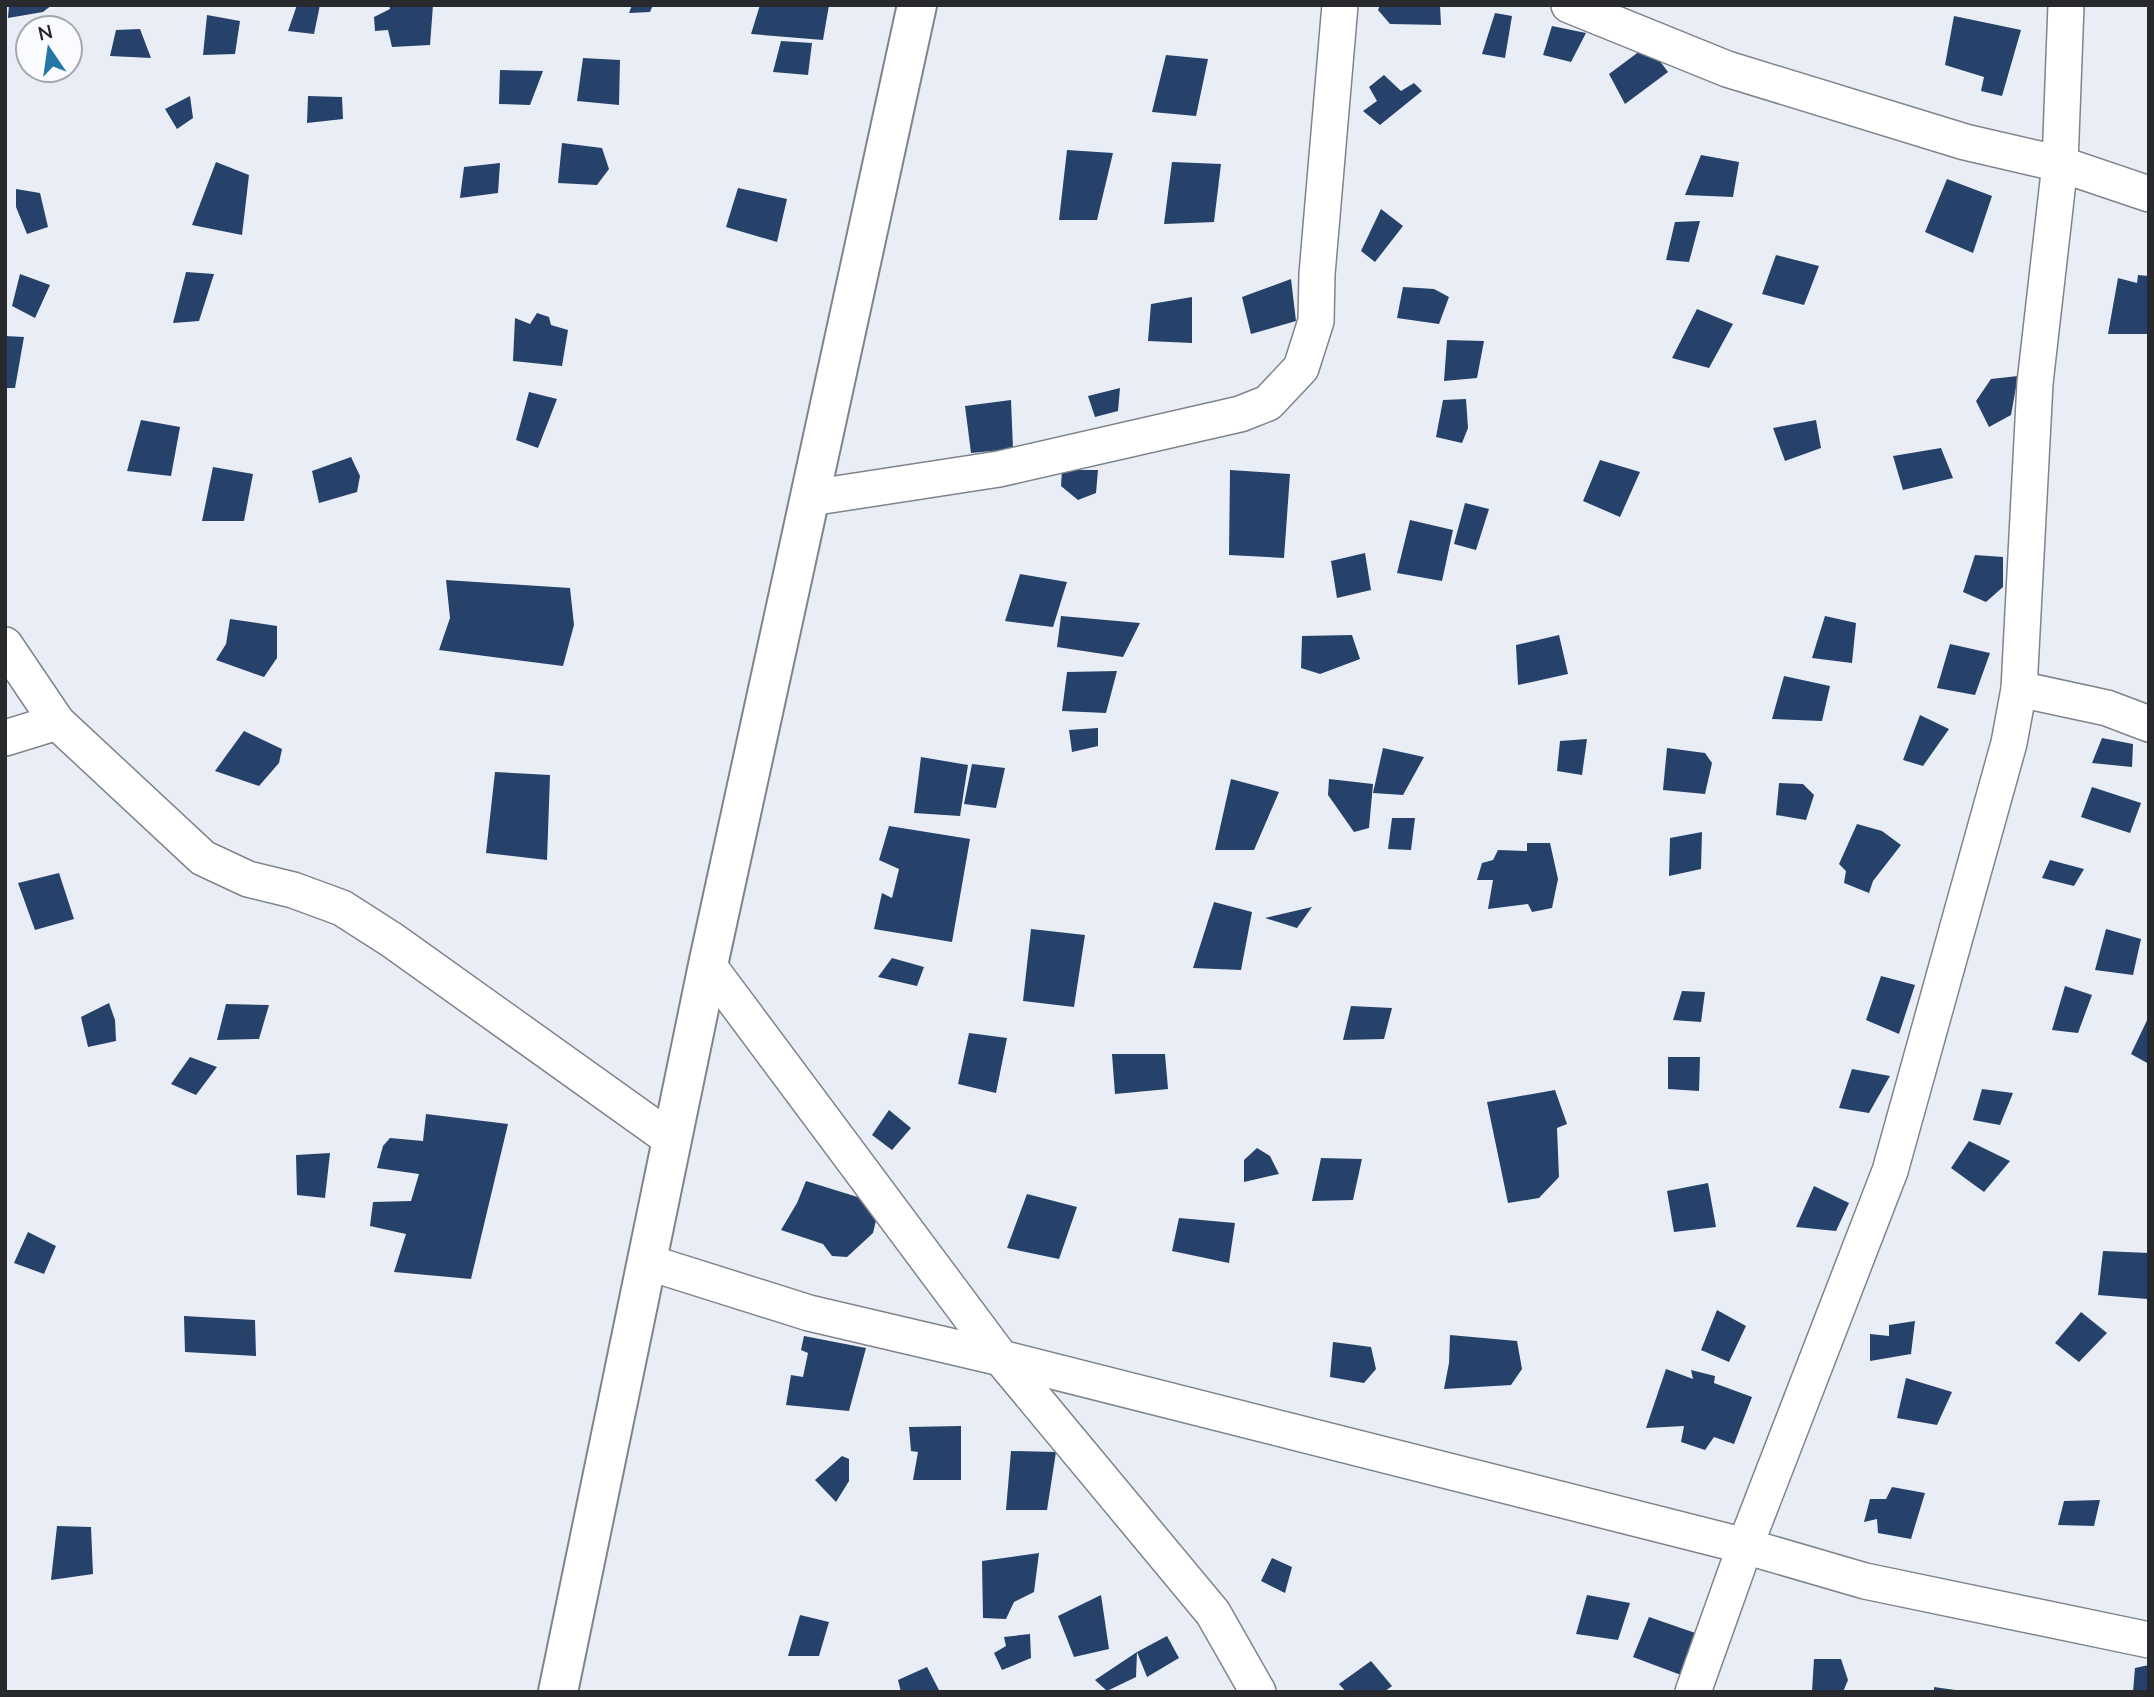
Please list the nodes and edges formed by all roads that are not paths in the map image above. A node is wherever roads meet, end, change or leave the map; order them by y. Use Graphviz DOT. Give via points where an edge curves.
graph roads {
  1 [pos="917,5"];
  2 [pos="1340,5"];
  3 [pos="1569,5"];
  4 [pos="2066,5"];
  5 [pos="2060,164"];
  6 [pos="2149,194"];
  7 [pos="810,498"];
  8 [pos="5,645"];
  9 [pos="2019,689"];
  10 [pos="57,722"];
  11 [pos="2149,724"];
  12 [pos="5,738"];
  13 [pos="708,965"];
  14 [pos="672,1140"];
  15 [pos="647,1262"];
  16 [pos="1001,1359"];
  17 [pos="1745,1546"];
  18 [pos="2149,1640"];
  19 [pos="558,1692"];
  20 [pos="1258,1692"];
  21 [pos="1693,1692"];
  1 -- 7 [label="main road"];
  2 -- 7 [label="street" via="1315,321 1301,368 1268,403 1240,414 999,469"];
  3 -- 5 [label="street" via="1727,69 1965,142"];
  4 -- 5 [label="street"];
  5 -- 6 [label="street"];
  5 -- 9 [label="street" via="2035,383"];
  7 -- 13 [label="main road"];
  8 -- 10 [label="street"];
  9 -- 11 [label="street" via="2107,708"];
  9 -- 17 [label="street" via="2009,743 1890,1171"];
  10 -- 12 [label="street"];
  10 -- 14 [label="street" via="203,858 248,878 342,908"];
  13 -- 14 [label="main road"];
  13 -- 16 [label="street"];
  14 -- 15 [label="main road"];
  15 -- 16 [label="street" via="808,1313"];
  15 -- 19 [label="main road"];
  16 -- 17 [label="street"];
  16 -- 20 [label="street" via="1213,1613"];
  17 -- 18 [label="street" via="1866,1581"];
  17 -- 21 [label="street"];
}
